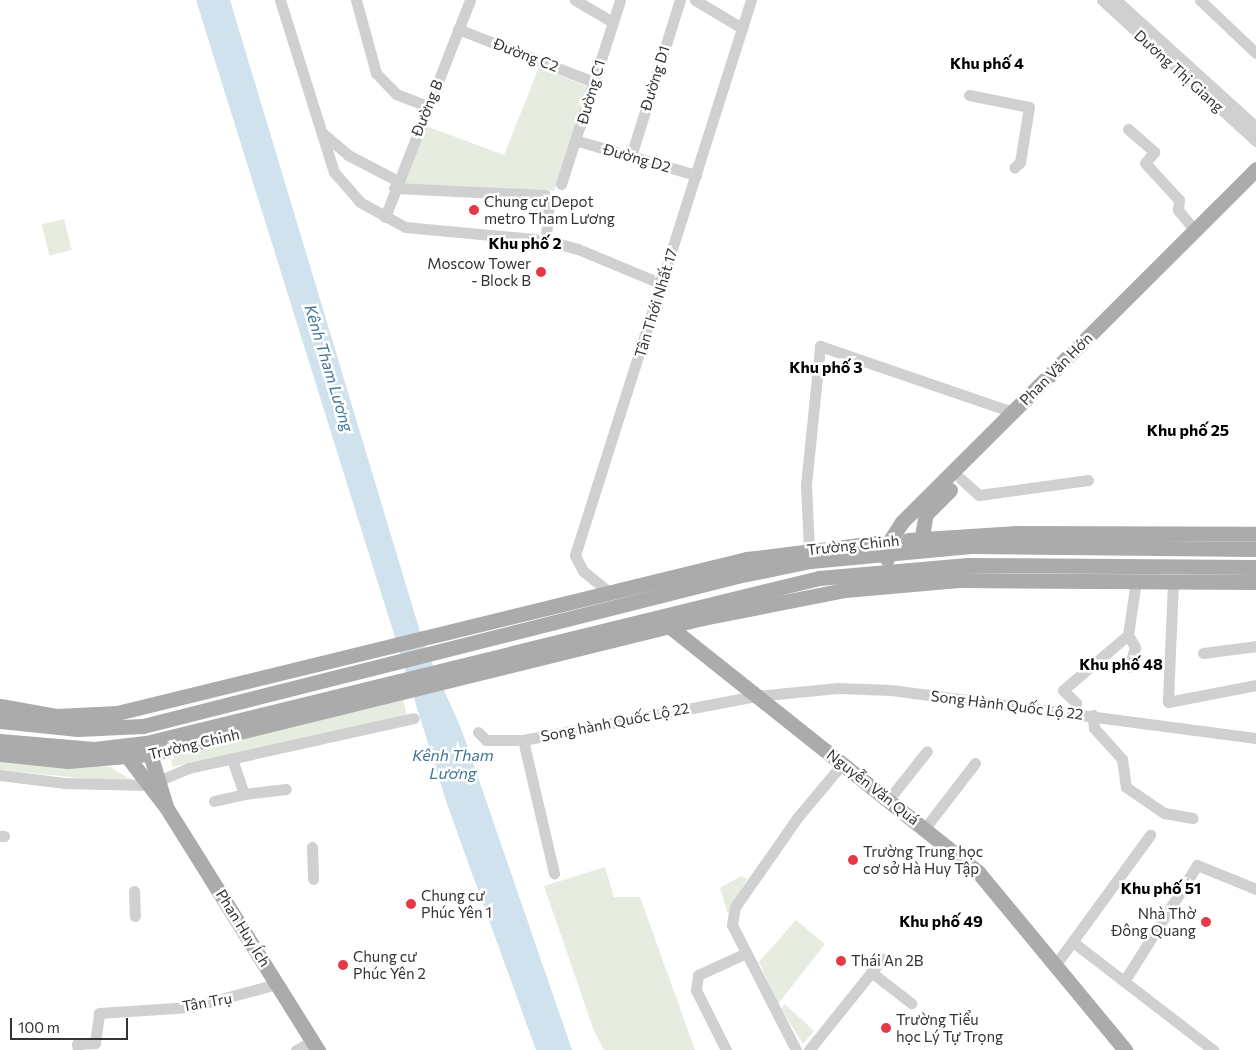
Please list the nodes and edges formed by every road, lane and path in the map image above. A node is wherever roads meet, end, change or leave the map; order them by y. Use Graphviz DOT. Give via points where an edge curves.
graph roads {
  1 [pos="280,0"];
  2 [pos="356,0"];
  3 [pos="470,0"];
  4 [pos="575,0"];
  5 [pos="620,0"];
  6 [pos="680,0"];
  7 [pos="695,0"];
  8 [pos="751,0"];
  9 [pos="1102,0"];
  10 [pos="1116,0"];
  11 [pos="1200,0"];
  12 [pos="611,21"];
  13 [pos="742,28"];
  14 [pos="458,29"];
  15 [pos="1156,43"];
  16 [pos="1256,53"];
  17 [pos="594,82"];
  18 [pos="969,95"];
  19 [pos="428,106"];
  20 [pos="316,127"];
  21 [pos="1256,127"];
  22 [pos="1128,129"];
  23 [pos="578,141"];
  24 [pos="1256,141"];
  25 [pos="631,156"];
  26 [pos="1014,168"];
  27 [pos="1256,169"];
  28 [pos="696,175"];
  29 [pos="1256,183"];
  30 [pos="561,184"];
  31 [pos="396,185"];
  32 [pos="385,217"];
  33 [pos="1195,230"];
  34 [pos="546,240"];
  35 [pos="662,284"];
  36 [pos="1065,366"];
  37 [pos="1013,412"];
  38 [pos="961,479"];
  39 [pos="1088,480"];
  40 [pos="1256,534"];
  41 [pos="920,544"];
  42 [pos="888,547"];
  43 [pos="1256,549"];
  44 [pos="810,555"];
  45 [pos="1256,567"];
  46 [pos="922,574"];
  47 [pos="889,577"];
  48 [pos="1136,581"];
  49 [pos="1173,581"];
  50 [pos="1256,582"];
  51 [pos="609,592"];
  52 [pos="656,616"];
  53 [pos="703,618"];
  54 [pos="670,627"];
  55 [pos="1128,635"];
  56 [pos="460,638"];
  57 [pos="1256,646"];
  58 [pos="697,648"];
  59 [pos="1203,653"];
  60 [pos="1129,667"];
  61 [pos="465,668"];
  62 [pos="291,680"];
  63 [pos="1256,685"];
  64 [pos="756,696"];
  65 [pos="0,706"];
  66 [pos="141,708"];
  67 [pos="298,712"];
  68 [pos="1074,713"];
  69 [pos="1093,716"];
  70 [pos="414,718"];
  71 [pos="118,720"];
  72 [pos="0,721"];
  73 [pos="143,726"];
  74 [pos="199,729"];
  75 [pos="478,732"];
  76 [pos="1256,738"];
  77 [pos="524,740"];
  78 [pos="0,741"];
  79 [pos="148,748"];
  80 [pos="177,749"];
  81 [pos="927,751"];
  82 [pos="123,753"];
  83 [pos="0,754"];
  84 [pos="232,759"];
  85 [pos="843,763"];
  86 [pos="974,763"];
  87 [pos="0,775"];
  88 [pos="153,783"];
  89 [pos="286,789"];
  90 [pos="244,794"];
  91 [pos="889,799"];
  92 [pos="214,801"];
  93 [pos="1193,818"];
  94 [pos="925,828"];
  95 [pos="1150,835"];
  96 [pos="312,847"];
  97 [pos="554,873"];
  98 [pos="313,879"];
  99 [pos="1256,888"];
  100 [pos="134,891"];
  101 [pos="135,916"];
  102 [pos="1073,942"];
  103 [pos="746,953"];
  104 [pos="882,959"];
  105 [pos="1056,964"];
  106 [pos="871,972"];
  107 [pos="1125,980"];
  108 [pos="277,984"];
  109 [pos="911,1003"];
  110 [pos="316,1046"];
  111 [pos="78,1050"];
  112 [pos="296,1050"];
  113 [pos="726,1050"];
  114 [pos="796,1050"];
  115 [pos="808,1050"];
  116 [pos="1125,1050"];
  117 [pos="1213,1050"];
  1 -- 20 [label="street"];
  2 -- 19 [label="street" via="376,73 396,94"];
  3 -- 14 [label="street, Đường B"];
  4 -- 12 [label="street"];
  5 -- 12 [label="street, Đường C1"];
  6 -- 25 [label="street, Đường D1"];
  7 -- 13 [label="street"];
  8 -- 13 [label="street, Tân Thới Nhất 17"];
  9 -- 15 [label="street, Dương Thị Giang"];
  10 -- 15 [label="street, Dương Thị Giang"];
  11 -- 16 [label="street"];
  12 -- 17 [label="street, Đường C1"];
  13 -- 28 [label="street, Tân Thới Nhất 17"];
  14 -- 17 [label="street, Đường C2"];
  14 -- 19 [label="street, Đường B"];
  15 -- 21 [label="street, Dương Thị Giang"];
  15 -- 24 [label="street, Dương Thị Giang"];
  17 -- 23 [label="street, Đường C1"];
  18 -- 26 [label="street" via="1029,107 1020,162"];
  19 -- 31 [label="street, Đường B"];
  20 -- 31 [label="street" via="348,155"];
  20 -- 32 [label="street" via="334,172 360,202"];
  22 -- 33 [label="street" via="1154,152 1145,163 1179,200 1178,210"];
  23 -- 25 [label="street, Đường D2"];
  23 -- 30 [label="street, Đường C1"];
  25 -- 28 [label="street, Đường D2"];
  27 -- 33 [label="main road, Phan Văn Hớn"];
  28 -- 35 [label="street, Tân Thới Nhất 17"];
  29 -- 36 [label="main road, Phan Văn Hớn"];
  31 -- 32 [label="street, Đường B"];
  31 -- 34 [label="street" via="545,195 549,202"];
  32 -- 34 [label="street" via="404,227"];
  33 -- 36 [label="main road, Phan Văn Hớn"];
  34 -- 35 [label="street" via="578,249"];
  35 -- 51 [label="street, Tân Thới Nhất 17" via="575,555 583,571"];
  36 -- 37 [label="main road, Phan Văn Hớn"];
  36 -- 38 [label="main road, Phan Văn Hớn"];
  37 -- 42 [label="main road, Phan Văn Hớn" via="902,522"];
  37 -- 44 [label="street" via="820,346 806,485"];
  38 -- 39 [label="street" via="979,495"];
  38 -- 41 [label="main road, Phan Văn Hớn" via="926,514"];
  40 -- 41 [label="main road, Trường Chinh" via="998,534"];
  41 -- 42 [label="main road, Trường Chinh"];
  41 -- 43 [label="main road, Trường Chinh"];
  41 -- 46 [label="main road, Phan Văn Hớn"];
  42 -- 44 [label="main road, Trường Chinh"];
  42 -- 47 [label="main road"];
  44 -- 51 [label="main road, Trường Chinh"];
  44 -- 56 [label="main road, Trường Chinh"];
  45 -- 46 [label="main road, Trường Chinh"];
  46 -- 47 [label="main road, Trường Chinh"];
  46 -- 48 [label="main road, Trường Chinh"];
  47 -- 52 [label="main road, Trường Chinh" via="810,580"];
  47 -- 53 [label="main road, Trường Chinh"];
  48 -- 49 [label="main road, Trường Chinh"];
  48 -- 55 [label="street"];
  49 -- 50 [label="main road, Trường Chinh"];
  49 -- 63 [label="street" via="1168,702"];
  51 -- 56 [label="main road, Trường Chinh"];
  52 -- 54 [label="main road, Nguyễn Văn Quá"];
  52 -- 61 [label="main road, Trường Chinh"];
  53 -- 54 [label="main road, Trường Chinh"];
  53 -- 58 [label="main road" via="696,633"];
  54 -- 58 [label="main road, Nguyễn Văn Quá"];
  54 -- 61 [label="main road, Trường Chinh"];
  55 -- 60 [label="street" via="1135,647"];
  55 -- 68 [label="street" via="1063,690 1076,703"];
  56 -- 62 [label="main road, Trường Chinh"];
  57 -- 59 [label="street"];
  58 -- 64 [label="main road, Nguyễn Văn Quá"];
  61 -- 67 [label="main road, Trường Chinh"];
  62 -- 66 [label="main road, Trường Chinh"];
  62 -- 73 [label="main road, Trường Chinh"];
  64 -- 68 [label="street, Song Hành Quốc Lộ 22" via="838,688 891,690"];
  64 -- 77 [label="street, Song hành Quốc Lộ 22"];
  64 -- 85 [label="main road, Nguyễn Văn Quá"];
  65 -- 71 [label="main road, Trường Chinh" via="56,716"];
  66 -- 71 [label="main road, Trường Chinh"];
  66 -- 73 [label="main road"];
  67 -- 74 [label="main road, Trường Chinh"];
  67 -- 80 [label="main road, Trường Chinh"];
  68 -- 69 [label="street, Song Hành Quốc Lộ 22"];
  69 -- 76 [label="street, Song Hành Quốc Lộ 22"];
  69 -- 93 [label="street" via="1094,728 1122,759 1126,787 1164,813"];
  70 -- 84 [label="street, Trường Chinh"];
  71 -- 72 [label="main road, Trường Chinh" via="52,728"];
  71 -- 73 [label="main road, Trường Chinh"];
  71 -- 82 [label="main road"];
  73 -- 79 [label="main road"];
  74 -- 79 [label="main road, Trường Chinh"];
  74 -- 80 [label="main road"];
  75 -- 77 [label="street, Song hành Quốc Lộ 22" via="486,740"];
  77 -- 97 [label="street"];
  78 -- 82 [label="main road, Trường Chinh"];
  79 -- 80 [label="main road, Trường Chinh"];
  79 -- 82 [label="main road, Trường Chinh"];
  79 -- 88 [label="main road"];
  80 -- 88 [label="main road"];
  81 -- 91 [label="street"];
  82 -- 83 [label="main road, Trường Chinh" via="68,761"];
  82 -- 88 [label="main road"];
  84 -- 88 [label="street, Trường Chinh"];
  84 -- 90 [label="street"];
  85 -- 91 [label="main road, Nguyễn Văn Quá"];
  85 -- 103 [label="street" via="797,818 735,907 732,925"];
  86 -- 94 [label="street"];
  87 -- 88 [label="street, Trường Chinh" via="127,787"];
  88 -- 108 [label="main road, Phan Huy Ích"];
  89 -- 90 [label="street"];
  90 -- 92 [label="street"];
  91 -- 94 [label="main road, Nguyễn Văn Quá"];
  94 -- 105 [label="main road, Nguyễn Văn Quá" via="978,872"];
  95 -- 102 [label="street"];
  96 -- 98 [label="street"];
  99 -- 107 [label="street" via="1197,865"];
  100 -- 101 [label="street"];
  102 -- 105 [label="street"];
  102 -- 107 [label="street"];
  103 -- 113 [label="street" via="698,975 696,990"];
  103 -- 114 [label="street"];
  104 -- 106 [label="street"];
  105 -- 116 [label="main road, Nguyễn Văn Quá"];
  106 -- 109 [label="street"];
  106 -- 115 [label="street"];
  107 -- 117 [label="street"];
  108 -- 110 [label="main road, Phan Huy Ích"];
  108 -- 111 [label="street, Tân Trụ" via="191,1007 98,1013 95,1043 78,1044"];
  110 -- 112 [label="street"];
}
